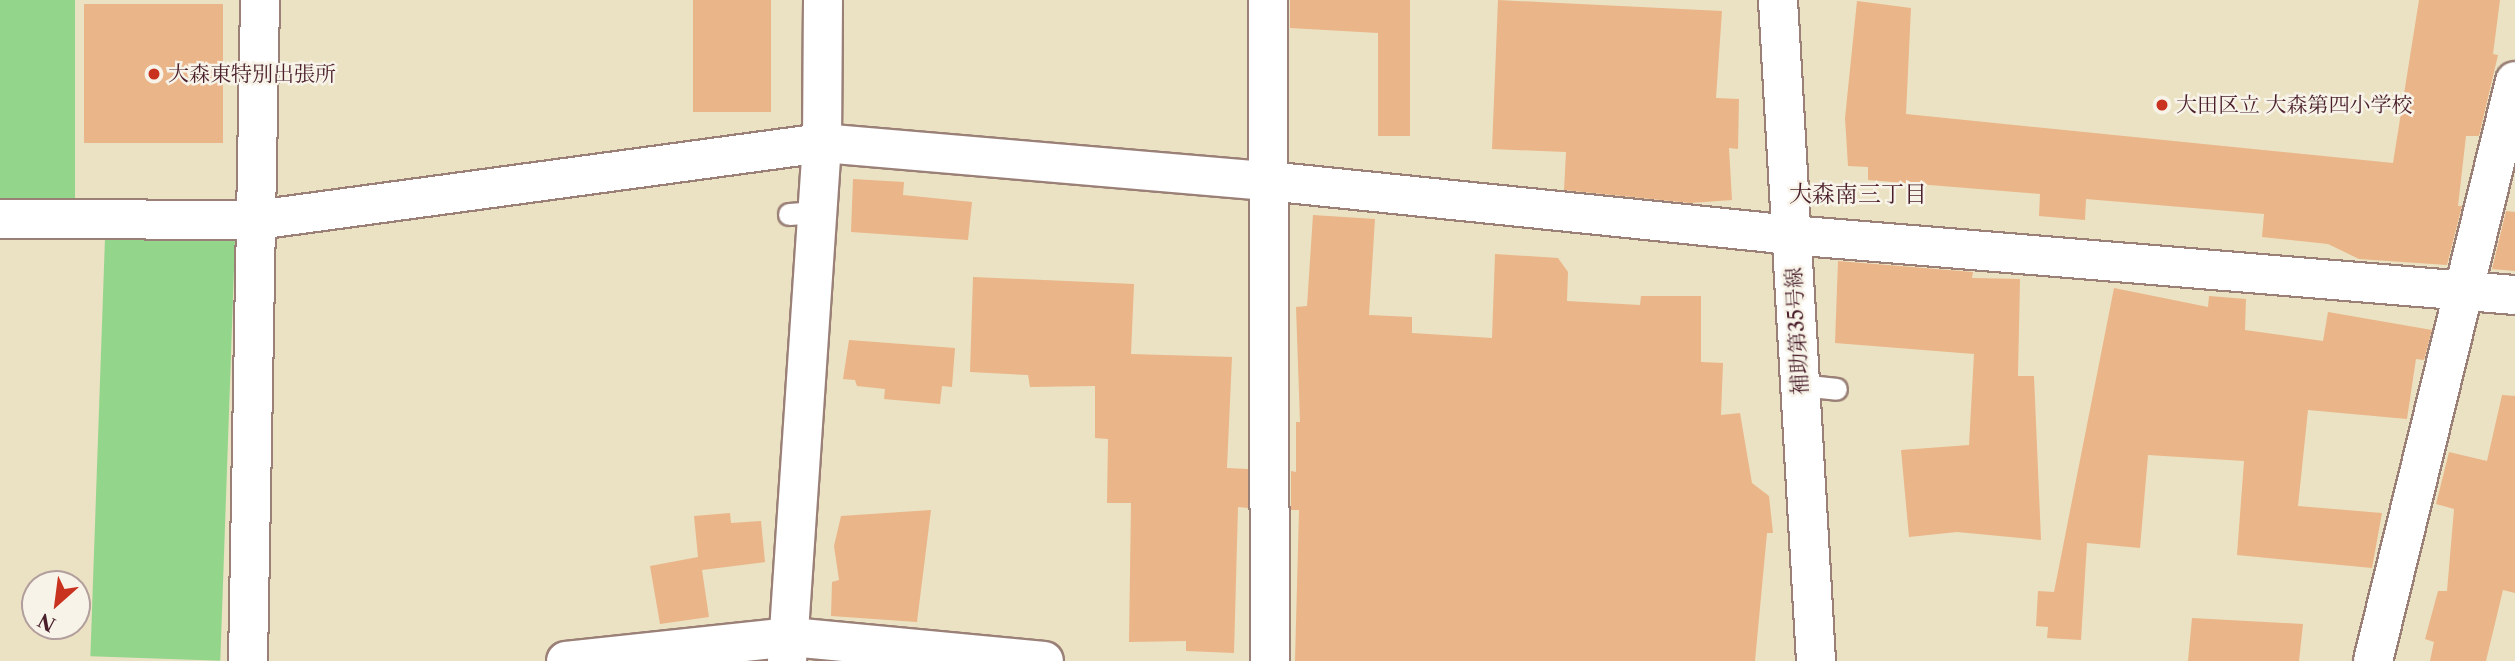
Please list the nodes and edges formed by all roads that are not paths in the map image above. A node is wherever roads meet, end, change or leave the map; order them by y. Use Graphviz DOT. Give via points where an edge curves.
graph roads {
  1 [pos="260,0"];
  2 [pos="823,0"];
  3 [pos="1268,0"];
  4 [pos="1778,0"];
  5 [pos="2515,80"];
  6 [pos="822,143"];
  7 [pos="1268,181"];
  8 [pos="0,219"];
  9 [pos="257,220"];
  10 [pos="1791,235"];
  11 [pos="2465,290"];
  12 [pos="2515,295"];
  13 [pos="789,649"];
  14 [pos="248,661"];
  15 [pos="566,661"];
  16 [pos="1044,661"];
  17 [pos="1270,661"];
  18 [pos="1816,661"];
  19 [pos="2373,661"];
  1 -- 9 [label="street"];
  2 -- 6 [label="street"];
  3 -- 7 [label="street" via="1275,93"];
  4 -- 10 [label="street, 補助第35号線"];
  5 -- 11 [label="street"];
  6 -- 7 [label="street"];
  6 -- 9 [label="street"];
  6 -- 13 [label="street" via="803,213"];
  7 -- 10 [label="street" via="1330,182 1618,226"];
  7 -- 17 [label="street"];
  8 -- 9 [label="street"];
  9 -- 14 [label="street"];
  10 -- 11 [label="street"];
  10 -- 18 [label="street, 補助第35号線" via="1818,387"];
  11 -- 12 [label="street"];
  11 -- 19 [label="street"];
  13 -- 15 [label="street"];
  13 -- 16 [label="street"];
}
